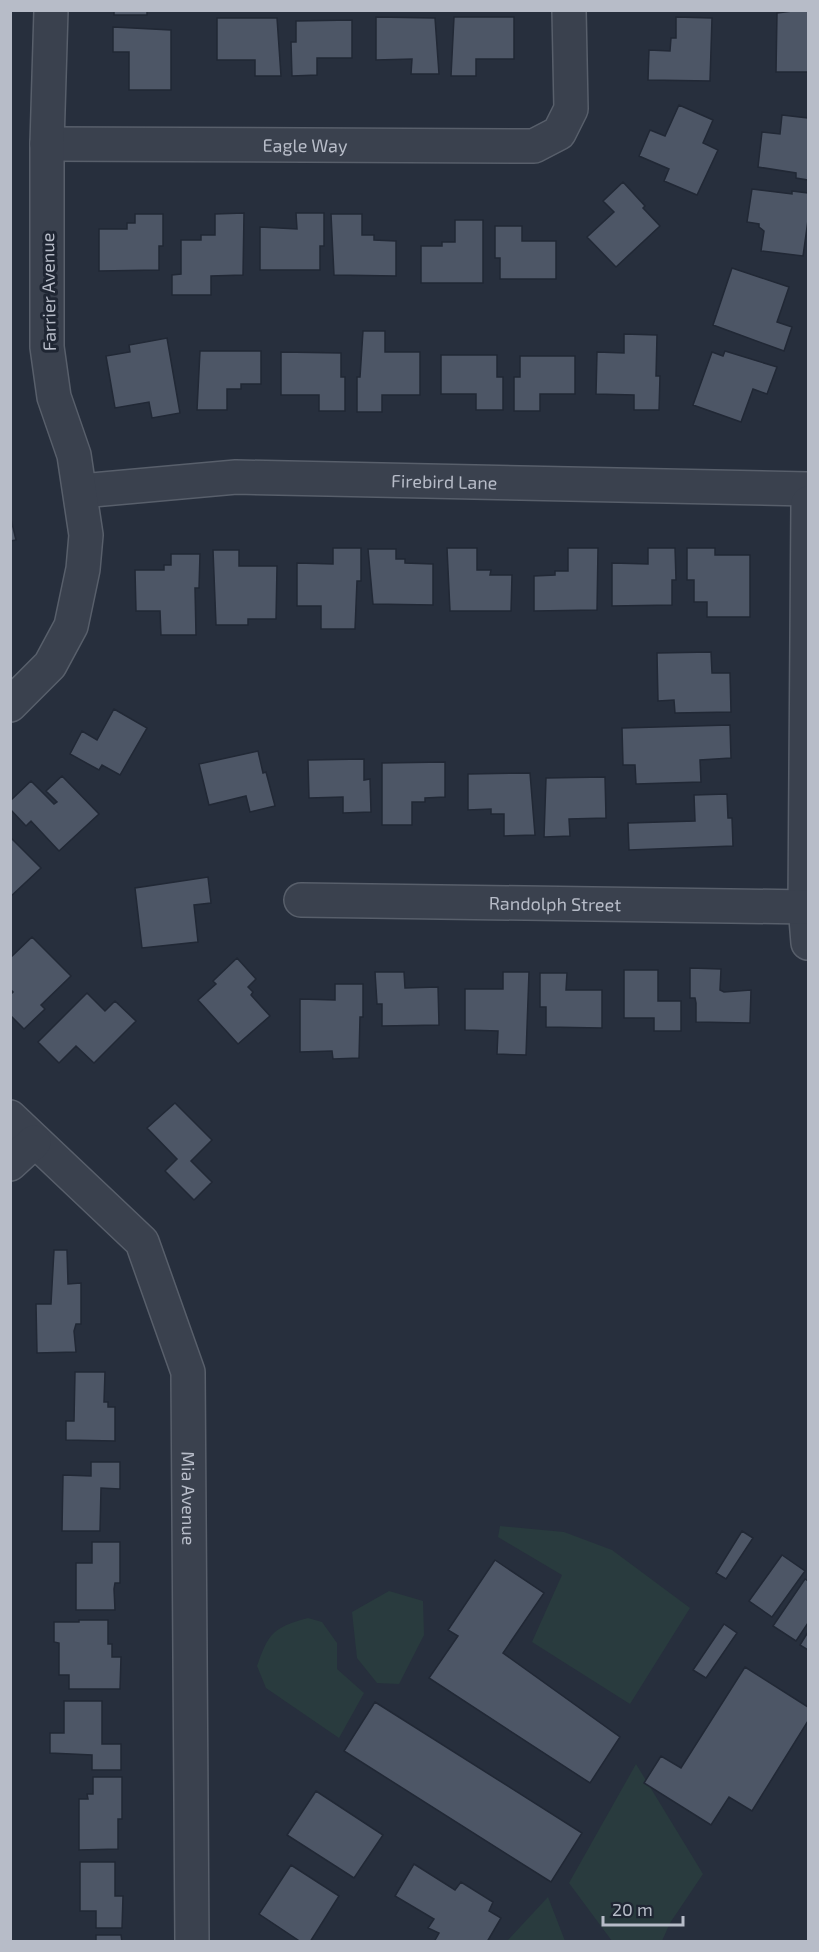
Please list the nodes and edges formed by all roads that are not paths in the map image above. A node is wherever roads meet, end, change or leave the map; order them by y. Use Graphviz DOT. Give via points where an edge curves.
graph roads {
  1 [pos="51,10"];
  2 [pos="569,10"];
  3 [pos="47,144"];
  4 [pos="808,489"];
  5 [pos="81,491"];
  6 [pos="808,503"];
  7 [pos="10,705"];
  8 [pos="301,900"];
  9 [pos="807,906"];
  10 [pos="808,944"];
  11 [pos="10,1117"];
  12 [pos="34,1142"];
  13 [pos="10,1164"];
  14 [pos="192,1941"];
  1 -- 3 [label="street, Farrier Avenue"];
  2 -- 3 [label="street, Eagle Way" via="571,109 559,133 534,146"];
  3 -- 5 [label="street, Farrier Avenue" via="47,347 54,397 74,455"];
  4 -- 5 [label="street, Firebird Lane" via="236,477"];
  5 -- 7 [label="street, Farrier Avenue" via="86,535 71,626 50,665"];
  6 -- 9 [label="street"];
  8 -- 9 [label="street, Randolph Street"];
  9 -- 10 [label="street"];
  11 -- 12 [label="street, Mia Avenue"];
  12 -- 13 [label="street"];
  12 -- 14 [label="street, Mia Avenue" via="142,1242 188,1372"];
}
